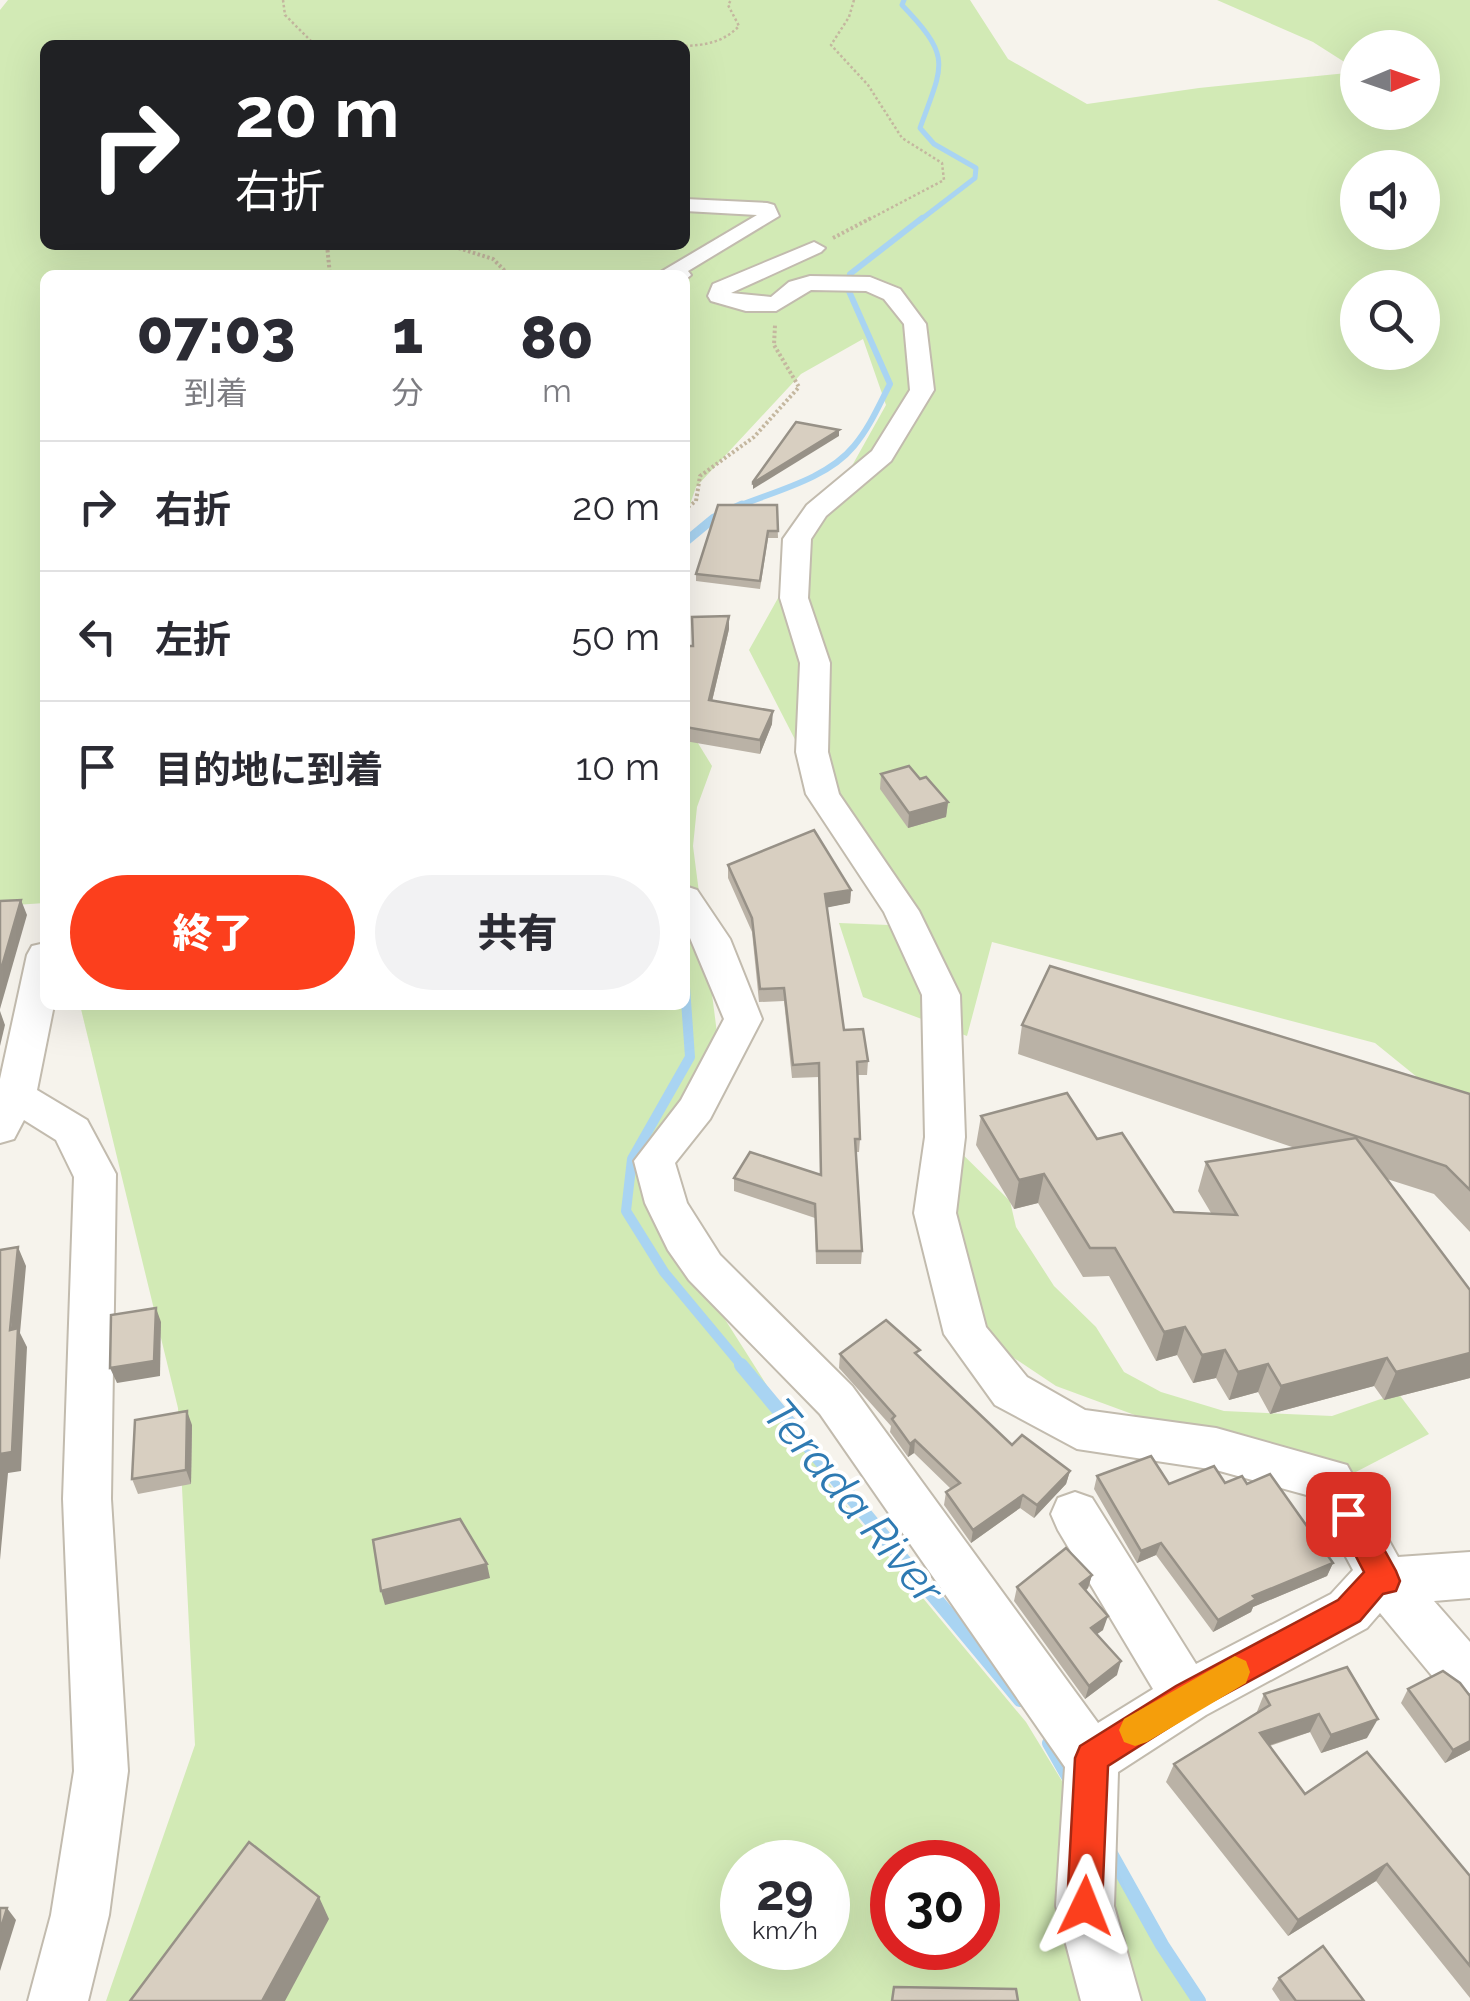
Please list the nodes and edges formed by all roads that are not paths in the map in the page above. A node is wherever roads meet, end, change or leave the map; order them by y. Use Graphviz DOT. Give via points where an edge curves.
graph roads {
  1 [pos="690,205"];
  2 [pos="675,270"];
  3 [pos="690,275"];
  4 [pos="690,906"];
  5 [pos="40,975"];
  6 [pos="8,1112"];
  7 [pos="1075,1514"];
  8 [pos="1470,1575"];
  9 [pos="1385,1581"];
  10 [pos="1462,1671"];
  11 [pos="1187,1698"];
  12 [pos="1091,1765"];
  13 [pos="58,2001"];
  14 [pos="1112,2001"];
  1 -- 2 [label="street" via="767,209 769,216"];
  3 -- 9 [label="street" via="814,248 721,289 719,296 776,304 797,287 870,284 892,294 915,324 922,390 882,456 816,511 796,539 794,598 815,662 812,752 823,794 902,910 941,995 945,1137 936,1214 966,1334 1010,1391 1077,1430 1216,1449 1330,1480"];
  4 -- 12 [label="street" via="712,939 743,1018 696,1109 654,1162 661,1196 695,1262 834,1397"];
  5 -- 6 [label="street"];
  6 -- 13 [label="street" via="73,1131 95,1174 87,1498 101,1771 80,1915"];
  7 -- 11 [label="street"];
  8 -- 9 [label="street"];
  9 -- 10 [label="street"];
  9 -- 11 [label="street" via="1381,1575 1349,1610"];
  11 -- 12 [label="street"];
  12 -- 14 [label="street" via="1085,1906"];
}
